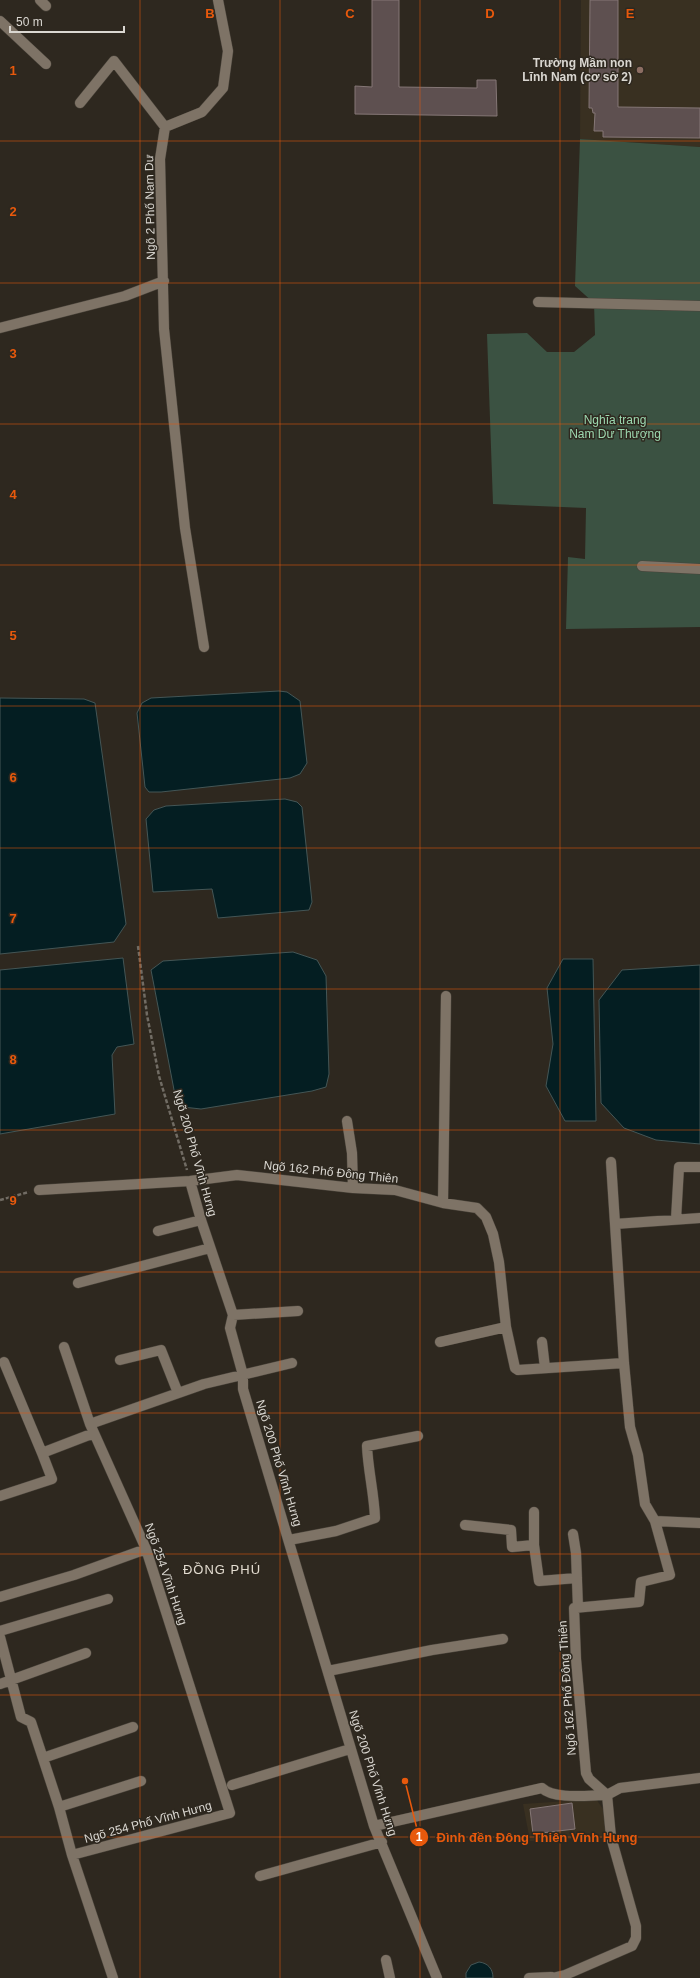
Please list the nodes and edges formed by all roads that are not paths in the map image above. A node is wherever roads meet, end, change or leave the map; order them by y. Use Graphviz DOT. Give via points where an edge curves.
graph roads {
  1 [pos="218,0"];
  2 [pos="0,21"];
  3 [pos="46,64"];
  4 [pos="80,103"];
  5 [pos="165,127"];
  6 [pos="164,281"];
  7 [pos="538,302"];
  8 [pos="700,306"];
  9 [pos="0,328"];
  10 [pos="642,566"];
  11 [pos="700,569"];
  12 [pos="204,647"];
  13 [pos="446,996"];
  14 [pos="347,1121"];
  15 [pos="611,1162"];
  16 [pos="700,1167"];
  17 [pos="190,1180"];
  18 [pos="353,1188"];
  19 [pos="39,1190"];
  20 [pos="443,1203"];
  21 [pos="700,1218"];
  22 [pos="676,1219"];
  23 [pos="201,1220"];
  24 [pos="615,1224"];
  25 [pos="158,1231"];
  26 [pos="210,1248"];
  27 [pos="78,1283"];
  28 [pos="298,1311"];
  29 [pos="233,1315"];
  30 [pos="506,1327"];
  31 [pos="440,1342"];
  32 [pos="542,1342"];
  33 [pos="64,1348"];
  34 [pos="120,1360"];
  35 [pos="4,1362"];
  36 [pos="292,1363"];
  37 [pos="624,1363"];
  38 [pos="545,1368"];
  39 [pos="243,1375"];
  40 [pos="178,1393"];
  41 [pos="92,1429"];
  42 [pos="418,1436"];
  43 [pos="42,1453"];
  44 [pos="0,1496"];
  45 [pos="534,1512"];
  46 [pos="655,1521"];
  47 [pos="700,1523"];
  48 [pos="465,1525"];
  49 [pos="573,1534"];
  50 [pos="289,1540"];
  51 [pos="534,1546"];
  52 [pos="146,1549"];
  53 [pos="577,1578"];
  54 [pos="0,1597"];
  55 [pos="108,1599"];
  56 [pos="578,1608"];
  57 [pos="0,1631"];
  58 [pos="0,1637"];
  59 [pos="503,1639"];
  60 [pos="86,1653"];
  61 [pos="328,1671"];
  62 [pos="10,1681"];
  63 [pos="0,1684"];
  64 [pos="133,1727"];
  65 [pos="350,1750"];
  66 [pos="43,1758"];
  67 [pos="700,1778"];
  68 [pos="141,1781"];
  69 [pos="232,1785"];
  70 [pos="607,1795"];
  71 [pos="59,1807"];
  72 [pos="230,1813"];
  73 [pos="374,1826"];
  74 [pos="382,1842"];
  75 [pos="72,1855"];
  76 [pos="260,1876"];
  77 [pos="386,1960"];
  78 [pos="113,1978"];
  79 [pos="390,1978"];
  80 [pos="437,1978"];
  81 [pos="529,1978"];
  82 [pos="552,1978"];
  1 -- 5 [label="street" via="228,52 223,88 202,112"];
  2 -- 3 [label="street"];
  4 -- 5 [label="street" via="114,61"];
  5 -- 6 [label="street, Ngõ 2 Phố Nam Dư" via="160,159"];
  6 -- 9 [label="street" via="125,296"];
  6 -- 12 [label="street, Ngõ 2 Phố Nam Dư" via="164,329 185,528"];
  7 -- 8 [label="street"];
  10 -- 11 [label="street"];
  13 -- 20 [label="street"];
  14 -- 18 [label="street" via="352,1153"];
  15 -- 24 [label="street"];
  16 -- 22 [label="street" via="679,1167"];
  17 -- 18 [label="street, Ngõ 162 Phố Đông Thiên" via="237,1175"];
  17 -- 19 [label="street, Ngõ 162 Phố Đông Thiên"];
  17 -- 23 [label="street, Ngõ 200 Phố Vĩnh Hưng"];
  18 -- 20 [label="street, Ngõ 162 Phố Đông Thiên" via="395,1190"];
  20 -- 30 [label="street, Ngõ 162 Phố Đông Thiên" via="477,1208 491,1226 499,1262"];
  21 -- 22 [label="street"];
  22 -- 24 [label="street"];
  23 -- 25 [label="street"];
  23 -- 26 [label="street, Ngõ 200 Phố Vĩnh Hưng"];
  24 -- 37 [label="street"];
  26 -- 27 [label="street"];
  26 -- 29 [label="street, Ngõ 200 Phố Vĩnh Hưng"];
  28 -- 29 [label="street"];
  29 -- 39 [label="street, Ngõ 200 Phố Vĩnh Hưng" via="230,1328"];
  30 -- 31 [label="street"];
  30 -- 38 [label="street, Ngõ 162 Phố Đông Thiên" via="515,1368"];
  32 -- 38 [label="street"];
  33 -- 41 [label="street, Ngõ 254 Vĩnh Hưng"];
  34 -- 40 [label="street" via="161,1350"];
  35 -- 43 [label="street"];
  36 -- 39 [label="street"];
  37 -- 38 [label="street, Ngõ 162 Phố Đông Thiên"];
  37 -- 46 [label="street, Ngõ 162 Phố Đông Thiên" via="630,1427 638,1455 645,1504"];
  39 -- 40 [label="street"];
  39 -- 50 [label="street, Ngõ 200 Phố Vĩnh Hưng" via="243,1389"];
  40 -- 41 [label="street"];
  41 -- 43 [label="street"];
  41 -- 52 [label="street, Ngõ 254 Vĩnh Hưng"];
  42 -- 50 [label="street" via="367,1446 375,1518 336,1531"];
  43 -- 44 [label="street" via="52,1479"];
  45 -- 51 [label="street"];
  46 -- 47 [label="street"];
  46 -- 56 [label="street, Ngõ 162 Phố Đông Thiên" via="670,1575 641,1582 639,1602"];
  48 -- 51 [label="street" via="511,1530 512,1547"];
  49 -- 53 [label="street"];
  50 -- 61 [label="street, Ngõ 200 Phố Vĩnh Hưng"];
  51 -- 53 [label="street" via="539,1581"];
  52 -- 54 [label="street" via="74,1575"];
  52 -- 72 [label="street, Ngõ 254 Vĩnh Hưng"];
  53 -- 56 [label="street"];
  55 -- 57 [label="street"];
  56 -- 70 [label="street, Ngõ 162 Phố Đông Thiên" via="574,1608 576,1659 586,1773"];
  58 -- 62 [label="street, Ngõ 254 Phố Vĩnh Hưng"];
  59 -- 61 [label="street"];
  60 -- 62 [label="street"];
  61 -- 65 [label="street, Ngõ 200 Phố Vĩnh Hưng"];
  62 -- 63 [label="street"];
  62 -- 66 [label="street, Ngõ 254 Phố Vĩnh Hưng" via="21,1717 31,1722"];
  64 -- 66 [label="street"];
  65 -- 69 [label="street"];
  65 -- 73 [label="street, Ngõ 200 Phố Vĩnh Hưng"];
  66 -- 71 [label="street, Ngõ 254 Phố Vĩnh Hưng"];
  67 -- 70 [label="street" via="620,1788"];
  68 -- 71 [label="street"];
  70 -- 73 [label="street" via="557,1795 548,1794 542,1788"];
  70 -- 82 [label="street" via="611,1837 636,1926 636,1938 632,1946 565,1975"];
  71 -- 75 [label="street, Ngõ 254 Phố Vĩnh Hưng"];
  72 -- 75 [label="street, Ngõ 254 Phố Vĩnh Hưng"];
  73 -- 74 [label="street, Ngõ 200 Phố Vĩnh Hưng"];
  74 -- 76 [label="street"];
  74 -- 80 [label="street, Ngõ 200 Phố Vĩnh Hưng"];
  75 -- 78 [label="street, Ngõ 254 Phố Vĩnh Hưng"];
  77 -- 79 [label="street"];
  81 -- 82 [label="street"];
}
